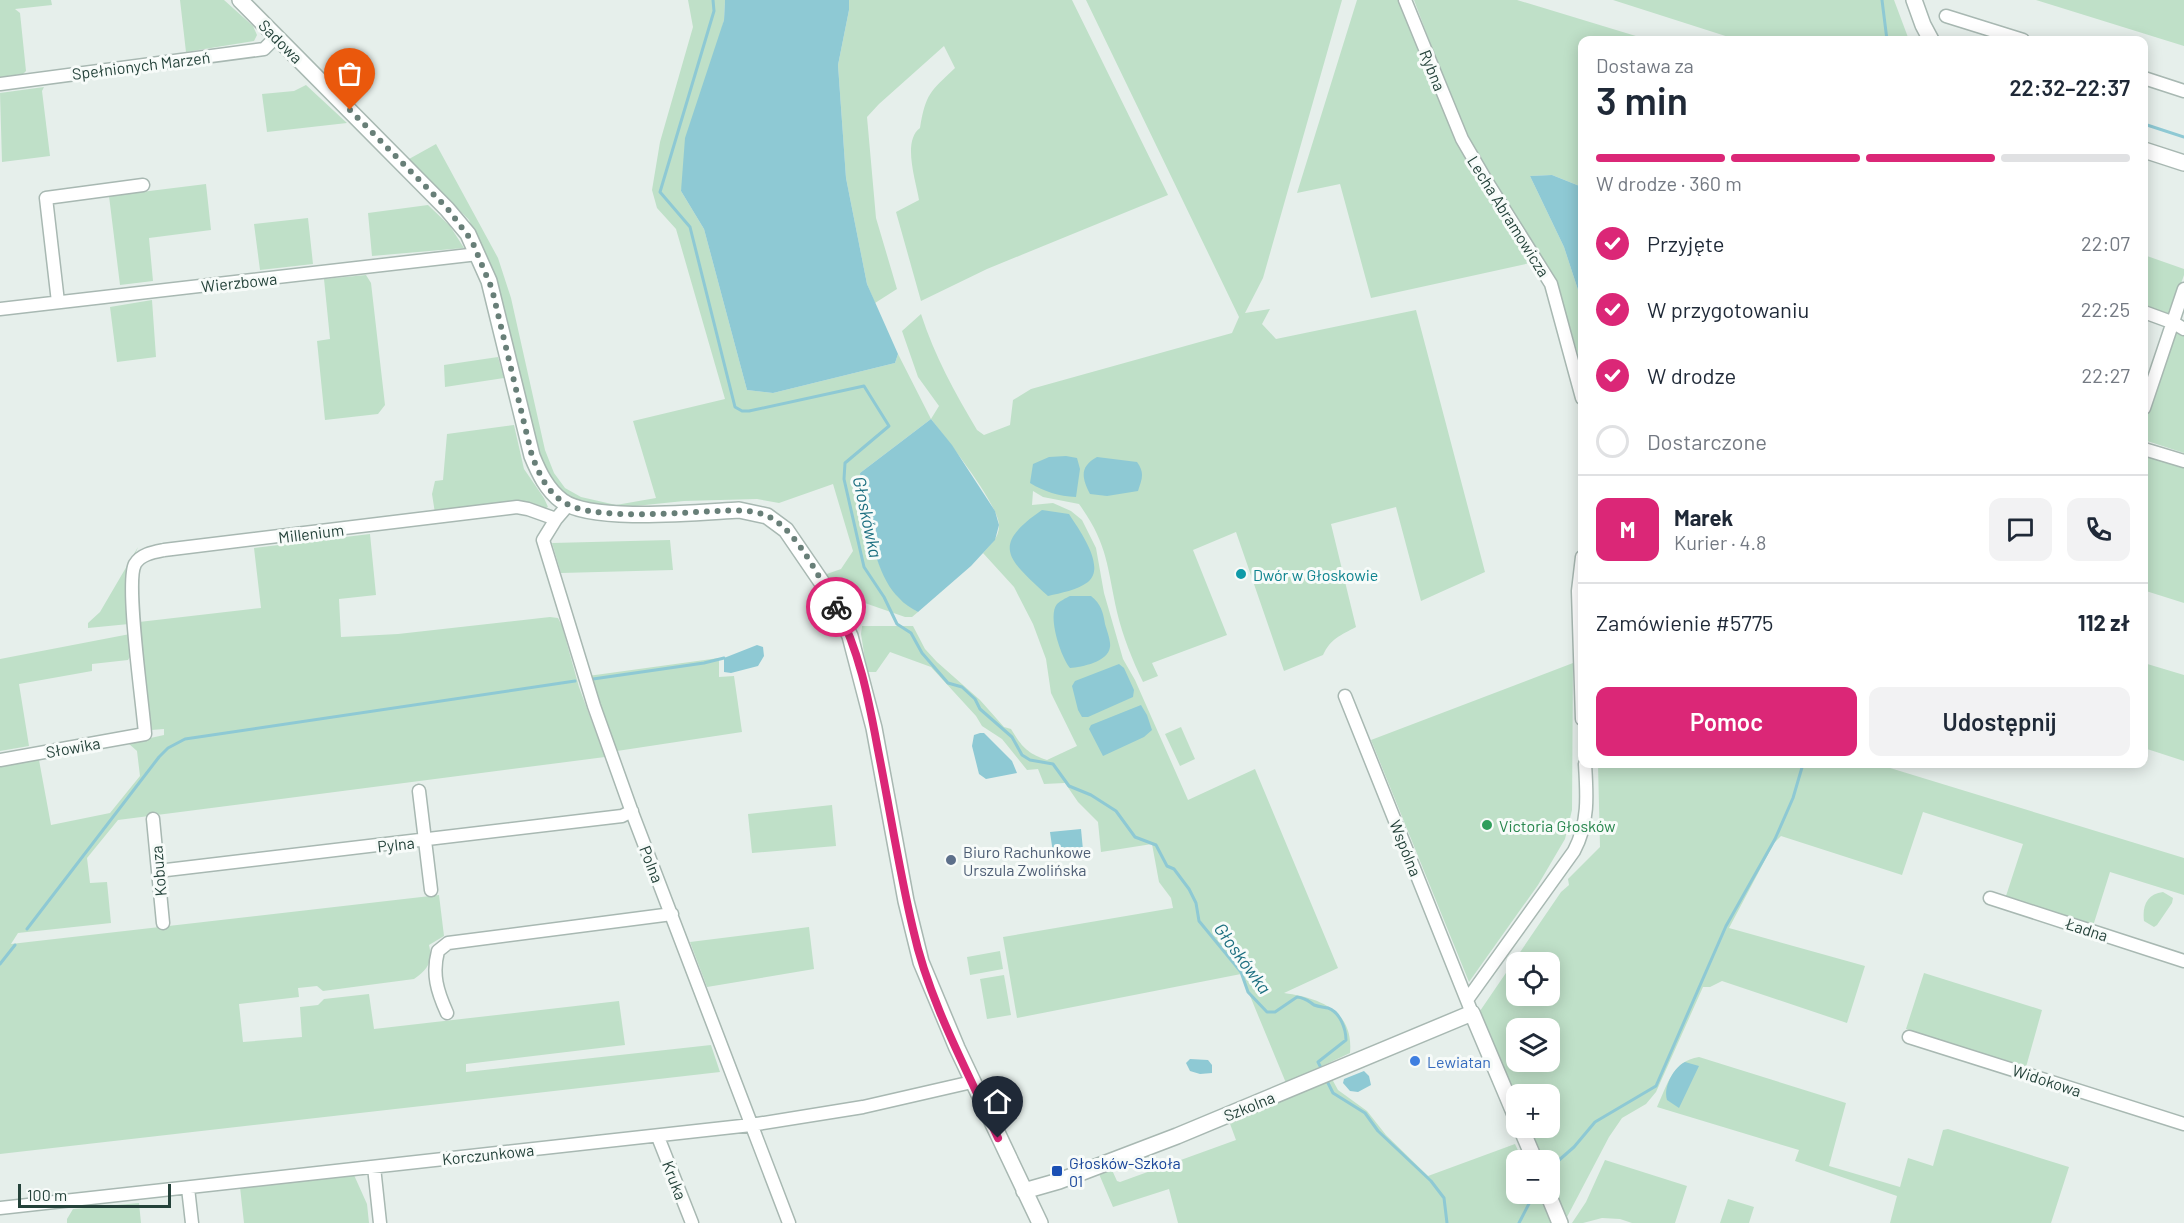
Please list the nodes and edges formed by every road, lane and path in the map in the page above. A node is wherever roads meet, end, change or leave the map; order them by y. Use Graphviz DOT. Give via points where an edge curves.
graph roads {
  1 [pos="240,0"];
  2 [pos="1405,0"];
  3 [pos="1914,0"];
  4 [pos="1946,16"];
  5 [pos="1929,36"];
  6 [pos="2010,36"];
  7 [pos="276,37"];
  8 [pos="2148,79"];
  9 [pos="0,84"];
  10 [pos="2184,91"];
  11 [pos="1462,139"];
  12 [pos="2148,151"];
  13 [pos="2184,163"];
  14 [pos="143,185"];
  15 [pos="478,254"];
  16 [pos="2184,289"];
  17 [pos="58,302"];
  18 [pos="0,309"];
  19 [pos="2148,314"];
  20 [pos="2179,326"];
  21 [pos="1578,383"];
  22 [pos="2148,399"];
  23 [pos="2148,449"];
  24 [pos="2184,461"];
  25 [pos="568,505"];
  26 [pos="556,519"];
  27 [pos="1344,696"];
  28 [pos="145,734"];
  29 [pos="0,760"];
  30 [pos="1585,768"];
  31 [pos="419,791"];
  32 [pos="632,811"];
  33 [pos="153,819"];
  34 [pos="425,840"];
  35 [pos="158,871"];
  36 [pos="431,890"];
  37 [pos="1990,898"];
  38 [pos="672,914"];
  39 [pos="163,923"];
  40 [pos="2184,961"];
  41 [pos="1469,1006"];
  42 [pos="447,1013"];
  43 [pos="1910,1037"];
  44 [pos="972,1082"];
  45 [pos="1506,1093"];
  46 [pos="2184,1124"];
  47 [pos="751,1125"];
  48 [pos="658,1137"];
  49 [pos="374,1167"];
  50 [pos="188,1188"];
  51 [pos="1024,1191"];
  52 [pos="1552,1204"];
  53 [pos="0,1208"];
  54 [pos="192,1223"];
  55 [pos="380,1223"];
  56 [pos="692,1223"];
  57 [pos="789,1223"];
  58 [pos="1040,1223"];
  59 [pos="1560,1223"];
  1 -- 7 [label="street, Sadowa"];
  2 -- 11 [label="street, Rybna"];
  3 -- 5 [label="street"];
  4 -- 6 [label="street"];
  7 -- 9 [label="street, Spełnionych Marzeń" via="264,49"];
  7 -- 15 [label="street, Sadowa" via="447,208"];
  8 -- 10 [label="street"];
  11 -- 21 [label="street, Lecha Abramowicza" via="1551,284"];
  12 -- 13 [label="street"];
  14 -- 17 [label="street" via="46,198"];
  15 -- 17 [label="street, Wierzbowa"];
  15 -- 25 [label="street, Sadowa" via="492,289 532,456 547,486"];
  16 -- 20 [label="street"];
  17 -- 18 [label="street, Wierzbowa"];
  19 -- 20 [label="street"];
  20 -- 22 [label="street"];
  23 -- 24 [label="street"];
  25 -- 26 [label="street, Polna"];
  25 -- 44 [label="street" via="603,513 753,512 778,522 798,546 837,609 854,648 919,952"];
  26 -- 28 [label="street, Millenium" via="517,507 156,552 139,559 133,570 134,630"];
  26 -- 32 [label="street, Polna" via="543,540 594,706"];
  27 -- 41 [label="street, Wspólna"];
  28 -- 29 [label="street, Słowika"];
  30 -- 41 [label="street" via="1586,818 1581,837"];
  31 -- 34 [label="street"];
  32 -- 34 [label="street, Pylna" via="622,816"];
  32 -- 38 [label="street, Polna"];
  33 -- 35 [label="street, Kobuza"];
  34 -- 35 [label="street, Pylna"];
  34 -- 36 [label="street"];
  35 -- 39 [label="street, Kobuza"];
  37 -- 40 [label="street, Ładna"];
  38 -- 42 [label="street" via="454,942 438,951 434,971"];
  38 -- 47 [label="street, Polna"];
  41 -- 45 [label="street"];
  41 -- 51 [label="street, Szkolna" via="1352,1063 1070,1177"];
  43 -- 46 [label="street, Widokowa"];
  44 -- 47 [label="street, Korczunkowa" via="863,1107"];
  44 -- 51 [label="street"];
  47 -- 48 [label="street, Korczunkowa"];
  47 -- 57 [label="street, Polna"];
  48 -- 49 [label="street, Korczunkowa"];
  48 -- 56 [label="street, Kruka"];
  49 -- 50 [label="street, Korczunkowa"];
  49 -- 55 [label="street"];
  50 -- 53 [label="street, Korczunkowa"];
  50 -- 54 [label="street"];
  51 -- 58 [label="street"];
  52 -- 59 [label="street"];
}
